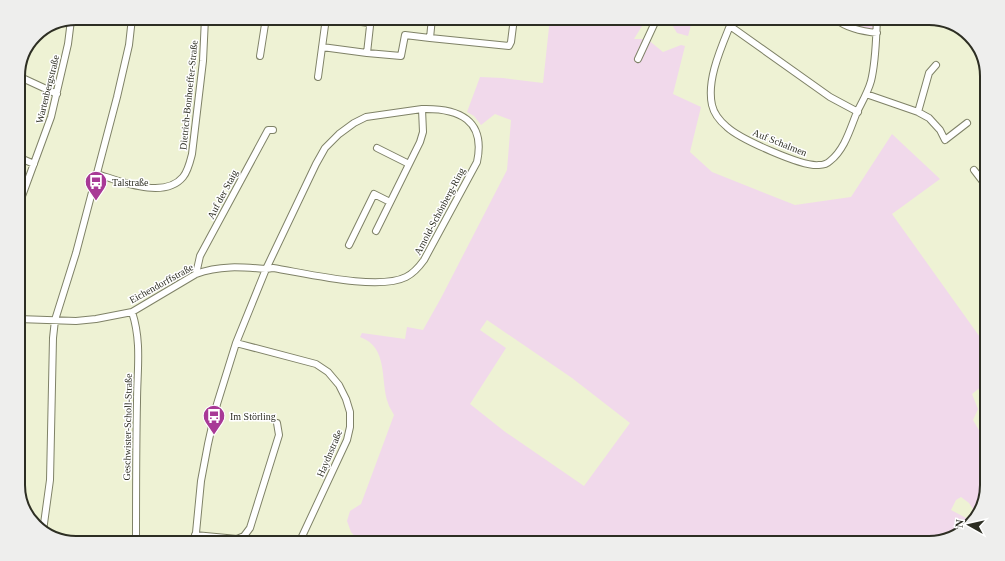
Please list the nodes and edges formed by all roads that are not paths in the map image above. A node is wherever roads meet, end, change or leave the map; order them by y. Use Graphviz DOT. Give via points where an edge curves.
graph roads {
  1 [pos="131,25"];
  2 [pos="205,25"];
  3 [pos="265,25"];
  4 [pos="325,25"];
  5 [pos="369,25"];
  6 [pos="431,25"];
  7 [pos="513,25"];
  8 [pos="654,25"];
  9 [pos="845,25"];
  10 [pos="877,25"];
  11 [pos="70,26"];
  12 [pos="730,26"];
  13 [pos="877,33"];
  14 [pos="430,38"];
  15 [pos="322,47"];
  16 [pos="367,53"];
  17 [pos="260,56"];
  18 [pos="638,59"];
  19 [pos="936,65"];
  20 [pos="318,77"];
  21 [pos="25,79"];
  22 [pos="57,94"];
  23 [pos="866,94"];
  24 [pos="422,109"];
  25 [pos="858,112"];
  26 [pos="918,112"];
  27 [pos="967,123"];
  28 [pos="274,130"];
  29 [pos="377,148"];
  30 [pos="25,160"];
  31 [pos="34,164"];
  32 [pos="409,164"];
  33 [pos="974,170"];
  34 [pos="97,174"];
  35 [pos="980,178"];
  36 [pos="25,188"];
  37 [pos="390,202"];
  38 [pos="376,231"];
  39 [pos="349,245"];
  40 [pos="266,269"];
  41 [pos="196,274"];
  42 [pos="132,312"];
  43 [pos="25,319"];
  44 [pos="55,320"];
  45 [pos="236,343"];
  46 [pos="277,423"];
  47 [pos="43,524"];
  48 [pos="195,535"];
  49 [pos="136,536"];
  50 [pos="206,536"];
  51 [pos="244,536"];
  52 [pos="302,536"];
  1 -- 34 [label="street" via="127,52"];
  2 -- 34 [label="street, Dietrich-Bonhoeffer-Straße" via="192,154 183,177 174,185 151,188"];
  3 -- 17 [label="street"];
  4 -- 15 [label="street"];
  5 -- 16 [label="street"];
  6 -- 14 [label="street"];
  7 -- 14 [label="street" via="509,46"];
  8 -- 18 [label="street"];
  9 -- 13 [label="street" via="860,31"];
  10 -- 13 [label="street, Auf Schalmen"];
  11 -- 22 [label="street, Wartenbergstraße"];
  12 -- 25 [label="street" via="830,97"];
  12 -- 25 [label="street, Auf Schalmen" via="713,75 711,90 717,116 735,133 760,146 805,163 818,165 828,163 836,156 848,138"];
  13 -- 23 [label="street, Auf Schalmen" via="875,58"];
  14 -- 16 [label="street" via="405,35 400,56"];
  15 -- 16 [label="street"];
  15 -- 20 [label="street"];
  19 -- 26 [label="street" via="929,73"];
  21 -- 22 [label="street"];
  22 -- 31 [label="street, Wartenbergstraße"];
  23 -- 25 [label="street, Auf Schalmen"];
  23 -- 26 [label="street"];
  24 -- 32 [label="street" via="423,132"];
  24 -- 40 [label="street, Arnold-Schönberg-Ring" via="366,118 339,134 325,148"];
  24 -- 40 [label="street, Arnold-Schönberg-Ring" via="451,111 470,121 479,140 479,153 477,162 424,260 415,271 391,282 360,282"];
  26 -- 27 [label="street" via="930,118 945,140"];
  28 -- 41 [label="street, Auf der Staig" via="268,130 249,163 200,256"];
  29 -- 32 [label="street"];
  30 -- 31 [label="street"];
  31 -- 36 [label="street, Wartenbergstraße"];
  32 -- 37 [label="street"];
  33 -- 35 [label="street"];
  34 -- 44 [label="street"];
  37 -- 38 [label="street"];
  37 -- 39 [label="street" via="374,194"];
  40 -- 41 [label="street, Eichendorffstraße" via="222,267"];
  40 -- 45 [label="street"];
  41 -- 42 [label="street, Eichendorffstraße"];
  42 -- 44 [label="street, Eichendorffstraße" via="96,319"];
  42 -- 49 [label="street, Geschwister-Scholl-Straße" via="138,337 139,360"];
  43 -- 44 [label="street, Eichendorffstraße"];
  44 -- 47 [label="street" via="50,480"];
  45 -- 48 [label="street" via="210,435 201,481"];
  45 -- 52 [label="street, Haydnstraße" via="316,364 328,372 346,399 350,412 347,440"];
  46 -- 51 [label="street" via="279,434 250,528"];
  48 -- 50 [label="street"];
}
